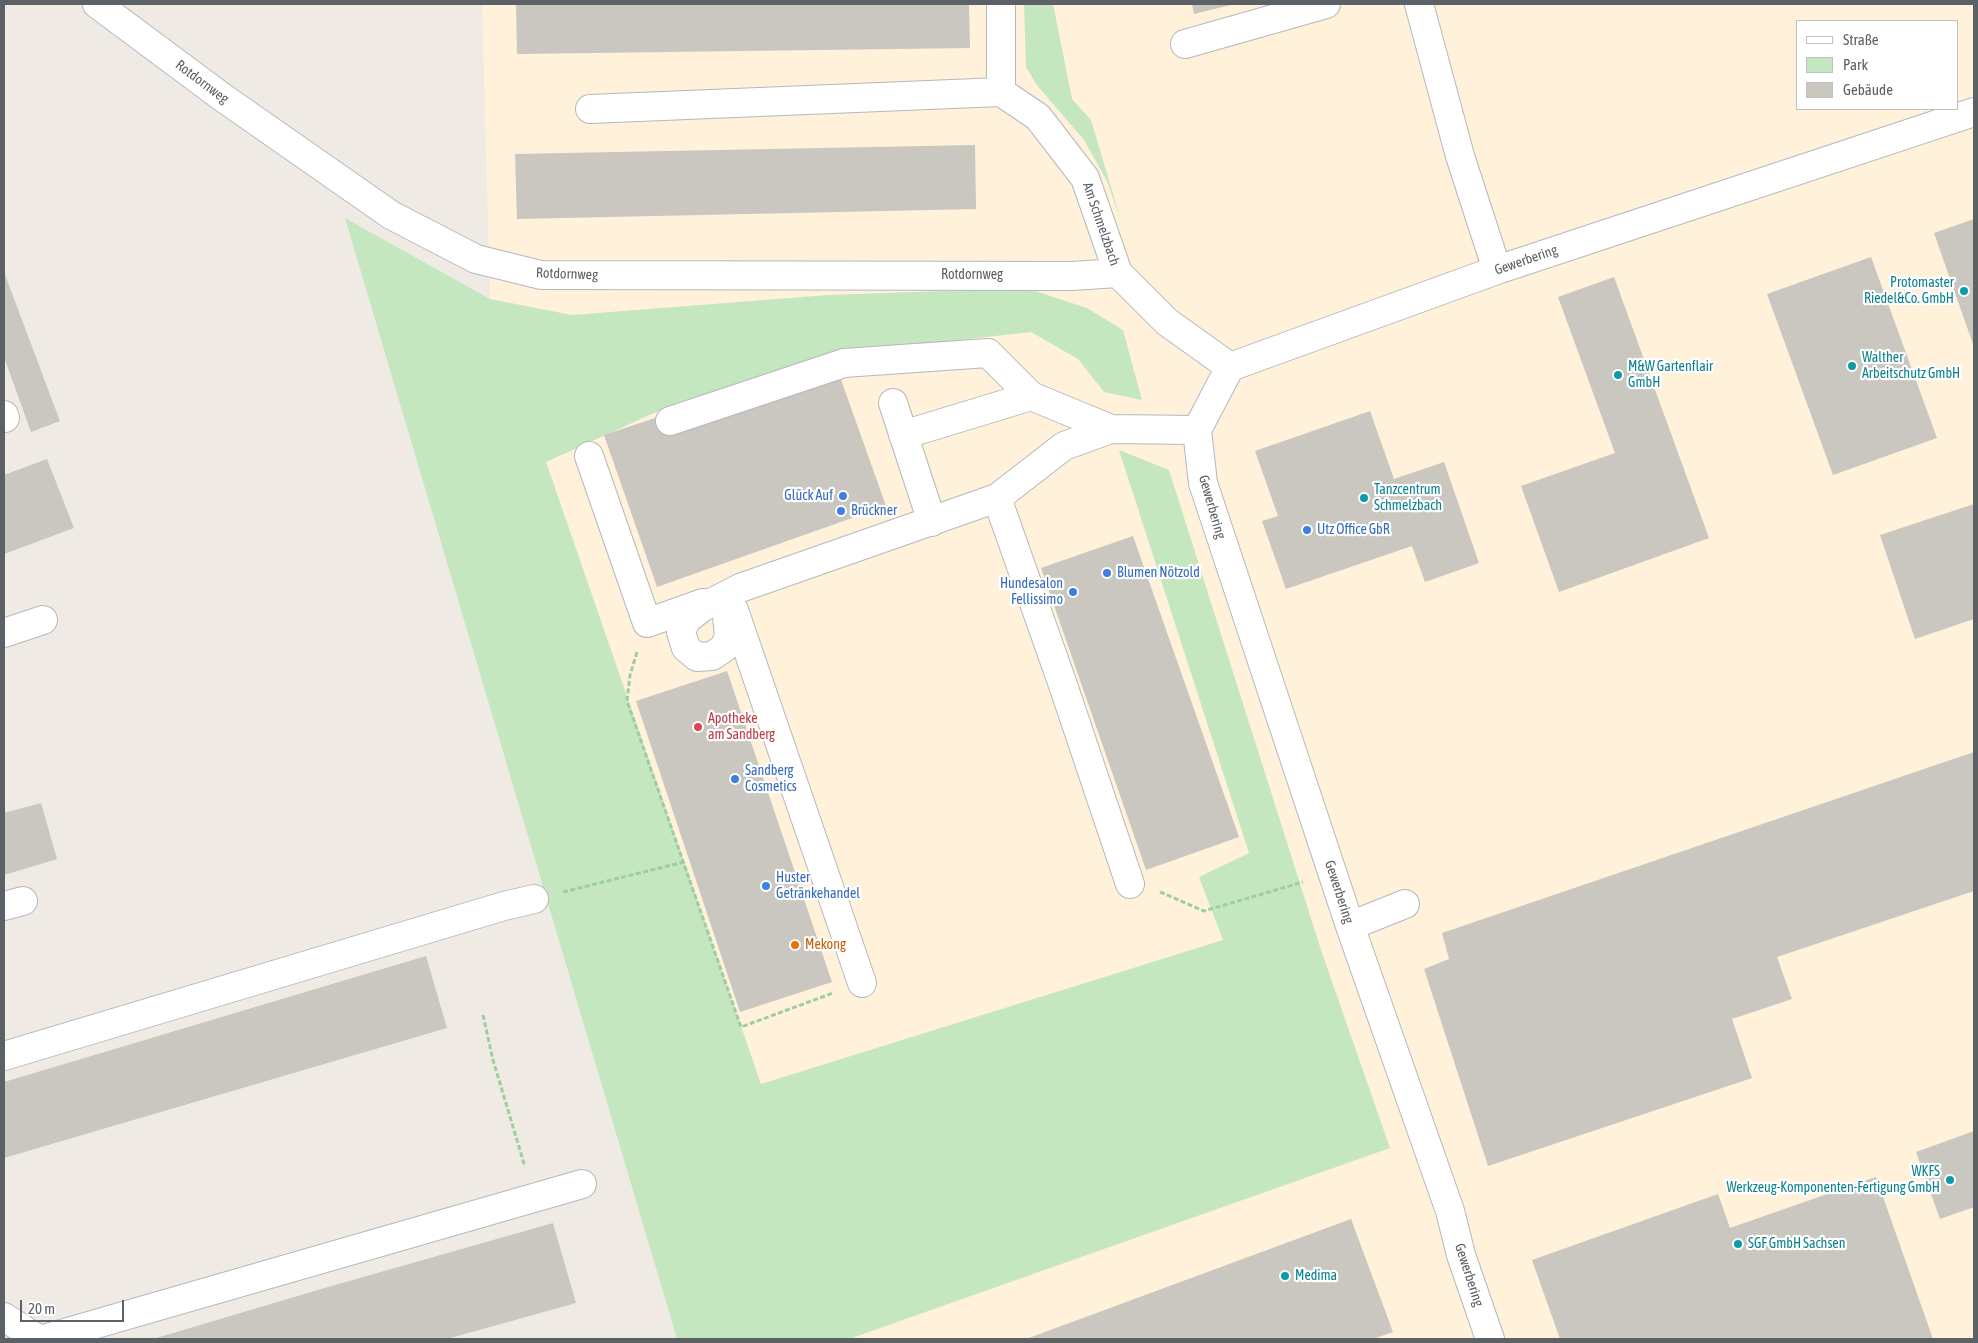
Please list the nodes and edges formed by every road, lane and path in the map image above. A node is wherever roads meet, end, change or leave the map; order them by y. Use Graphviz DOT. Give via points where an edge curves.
graph roads {
  1 [pos="97,4"];
  2 [pos="1002,4"];
  3 [pos="1326,4"];
  4 [pos="1419,4"];
  5 [pos="1185,44"];
  6 [pos="1001,92"];
  7 [pos="590,109"];
  8 [pos="1974,112"];
  9 [pos="1497,270"];
  10 [pos="1118,273"];
  11 [pos="1230,367"];
  12 [pos="1031,396"];
  13 [pos="893,403"];
  14 [pos="670,421"];
  15 [pos="1111,429"];
  16 [pos="1197,430"];
  17 [pos="903,435"];
  18 [pos="588,456"];
  19 [pos="997,498"];
  20 [pos="932,522"];
  21 [pos="728,594"];
  22 [pos="43,620"];
  23 [pos="647,623"];
  24 [pos="4,633"];
  25 [pos="684,862"];
  26 [pos="1333,873"];
  27 [pos="1130,884"];
  28 [pos="534,899"];
  29 [pos="1405,904"];
  30 [pos="1350,926"];
  31 [pos="862,983"];
  32 [pos="484,1016"];
  33 [pos="4,1056"];
  34 [pos="582,1184"];
  35 [pos="534,1198"];
  36 [pos="4,1317"];
  37 [pos="38,1339"];
  38 [pos="44,1339"];
  39 [pos="1490,1339"];
  1 -- 10 [label="street, Rotdornweg" via="222,97 391,215 476,259 541,275 1072,276"];
  2 -- 6 [label="street"];
  3 -- 5 [label="street"];
  4 -- 9 [label="street" via="1460,156"];
  6 -- 7 [label="street"];
  6 -- 10 [label="street, Am Schmelzbach" via="1038,118 1085,178"];
  8 -- 9 [label="street, Gewerbering"];
  9 -- 11 [label="street, Gewerbering"];
  10 -- 11 [label="street, Am Schmelzbach" via="1167,322"];
  11 -- 16 [label="street"];
  12 -- 14 [label="street" via="988,353 844,363"];
  12 -- 15 [label="street"];
  12 -- 17 [label="street"];
  13 -- 17 [label="street"];
  15 -- 16 [label="street"];
  15 -- 19 [label="street" via="1064,446"];
  16 -- 26 [label="street, Gewerbering" via="1203,483"];
  17 -- 20 [label="street"];
  18 -- 23 [label="street"];
  19 -- 20 [label="street"];
  19 -- 27 [label="street"];
  20 -- 21 [label="street"];
  21 -- 23 [label="street"];
  21 -- 31 [label="street"];
  22 -- 24 [label="street"];
  23 -- 25 [label="path" via="630,675 627,701"];
  25 -- 28 [label="path"];
  25 -- 31 [label="path" via="741,1027"];
  26 -- 27 [label="path" via="1204,911"];
  26 -- 30 [label="street, Gewerbering"];
  28 -- 33 [label="street"];
  29 -- 30 [label="street"];
  30 -- 39 [label="street, Gewerbering" via="1450,1211 1461,1255"];
  32 -- 35 [label="path" via="493,1060"];
  34 -- 35 [label="street"];
  35 -- 38 [label="street"];
  36 -- 37 [label="street"];
}
